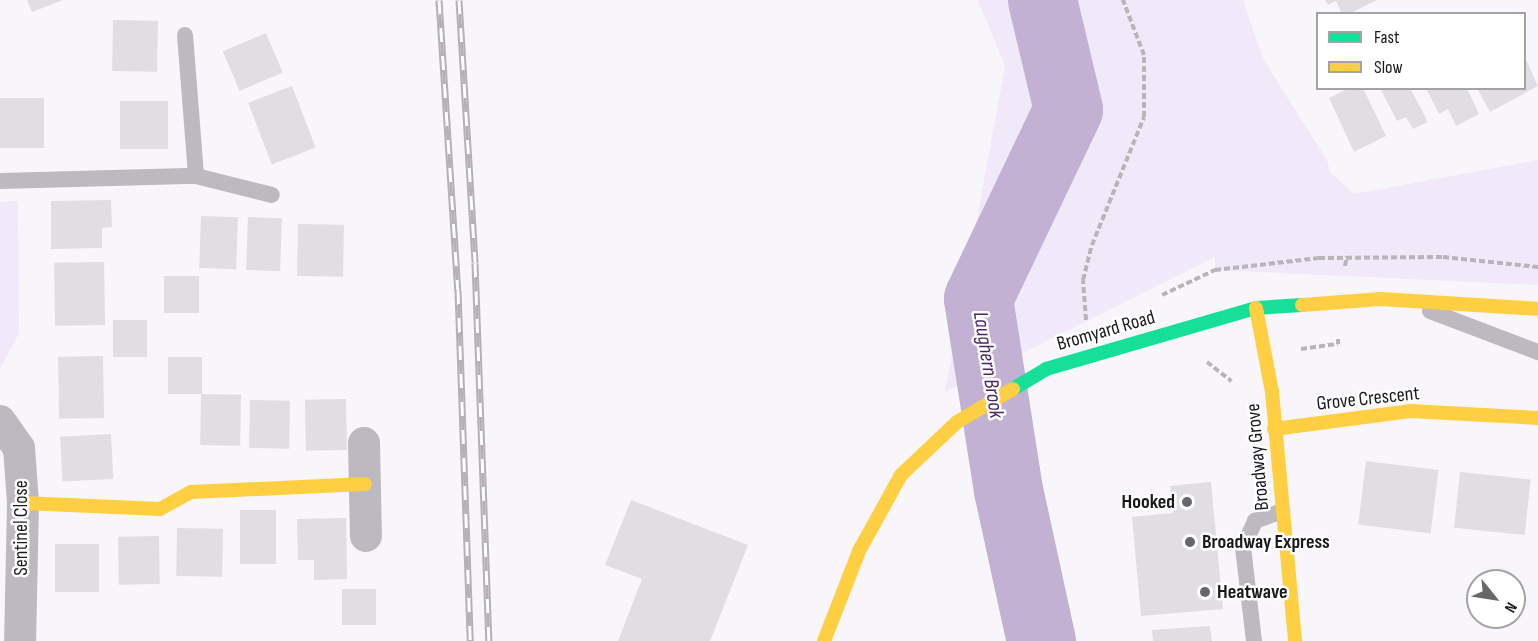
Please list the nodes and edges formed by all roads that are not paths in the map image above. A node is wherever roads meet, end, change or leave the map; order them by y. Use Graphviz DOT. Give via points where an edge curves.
graph roads {
  1 [pos="185,35"];
  2 [pos="196,176"];
  3 [pos="0,181"];
  4 [pos="272,195"];
  5 [pos="1403,300"];
  6 [pos="1256,308"];
  7 [pos="1538,309"];
  8 [pos="1538,352"];
  9 [pos="1538,418"];
  10 [pos="0,421"];
  11 [pos="1274,429"];
  12 [pos="364,443"];
  13 [pos="365,484"];
  14 [pos="23,503"];
  15 [pos="1282,511"];
  16 [pos="366,536"];
  17 [pos="20,641"];
  18 [pos="824,641"];
  19 [pos="1254,641"];
  20 [pos="1295,641"];
  1 -- 2 [label="lane"];
  2 -- 3 [label="lane"];
  2 -- 4 [label="lane"];
  5 -- 6 [label="street, Bromyard Road" via="1340,300"];
  5 -- 7 [label="street, Bromyard Road"];
  5 -- 8 [label="lane"];
  6 -- 11 [label="street, Broadway Grove" via="1272,392"];
  6 -- 18 [label="street, Bromyard Road" via="1047,369 957,422 902,475 859,551"];
  9 -- 11 [label="street, Grove Crescent" via="1410,411"];
  10 -- 14 [label="street, Sentinel Close" via="19,448"];
  11 -- 15 [label="street, Broadway Grove"];
  12 -- 13 [label="street"];
  13 -- 14 [label="street" via="191,492 160,508"];
  13 -- 16 [label="street"];
  14 -- 17 [label="street, Sentinel Close"];
  15 -- 19 [label="lane" via="1255,521 1243,548"];
  15 -- 20 [label="street, Broadway Grove"];
}
